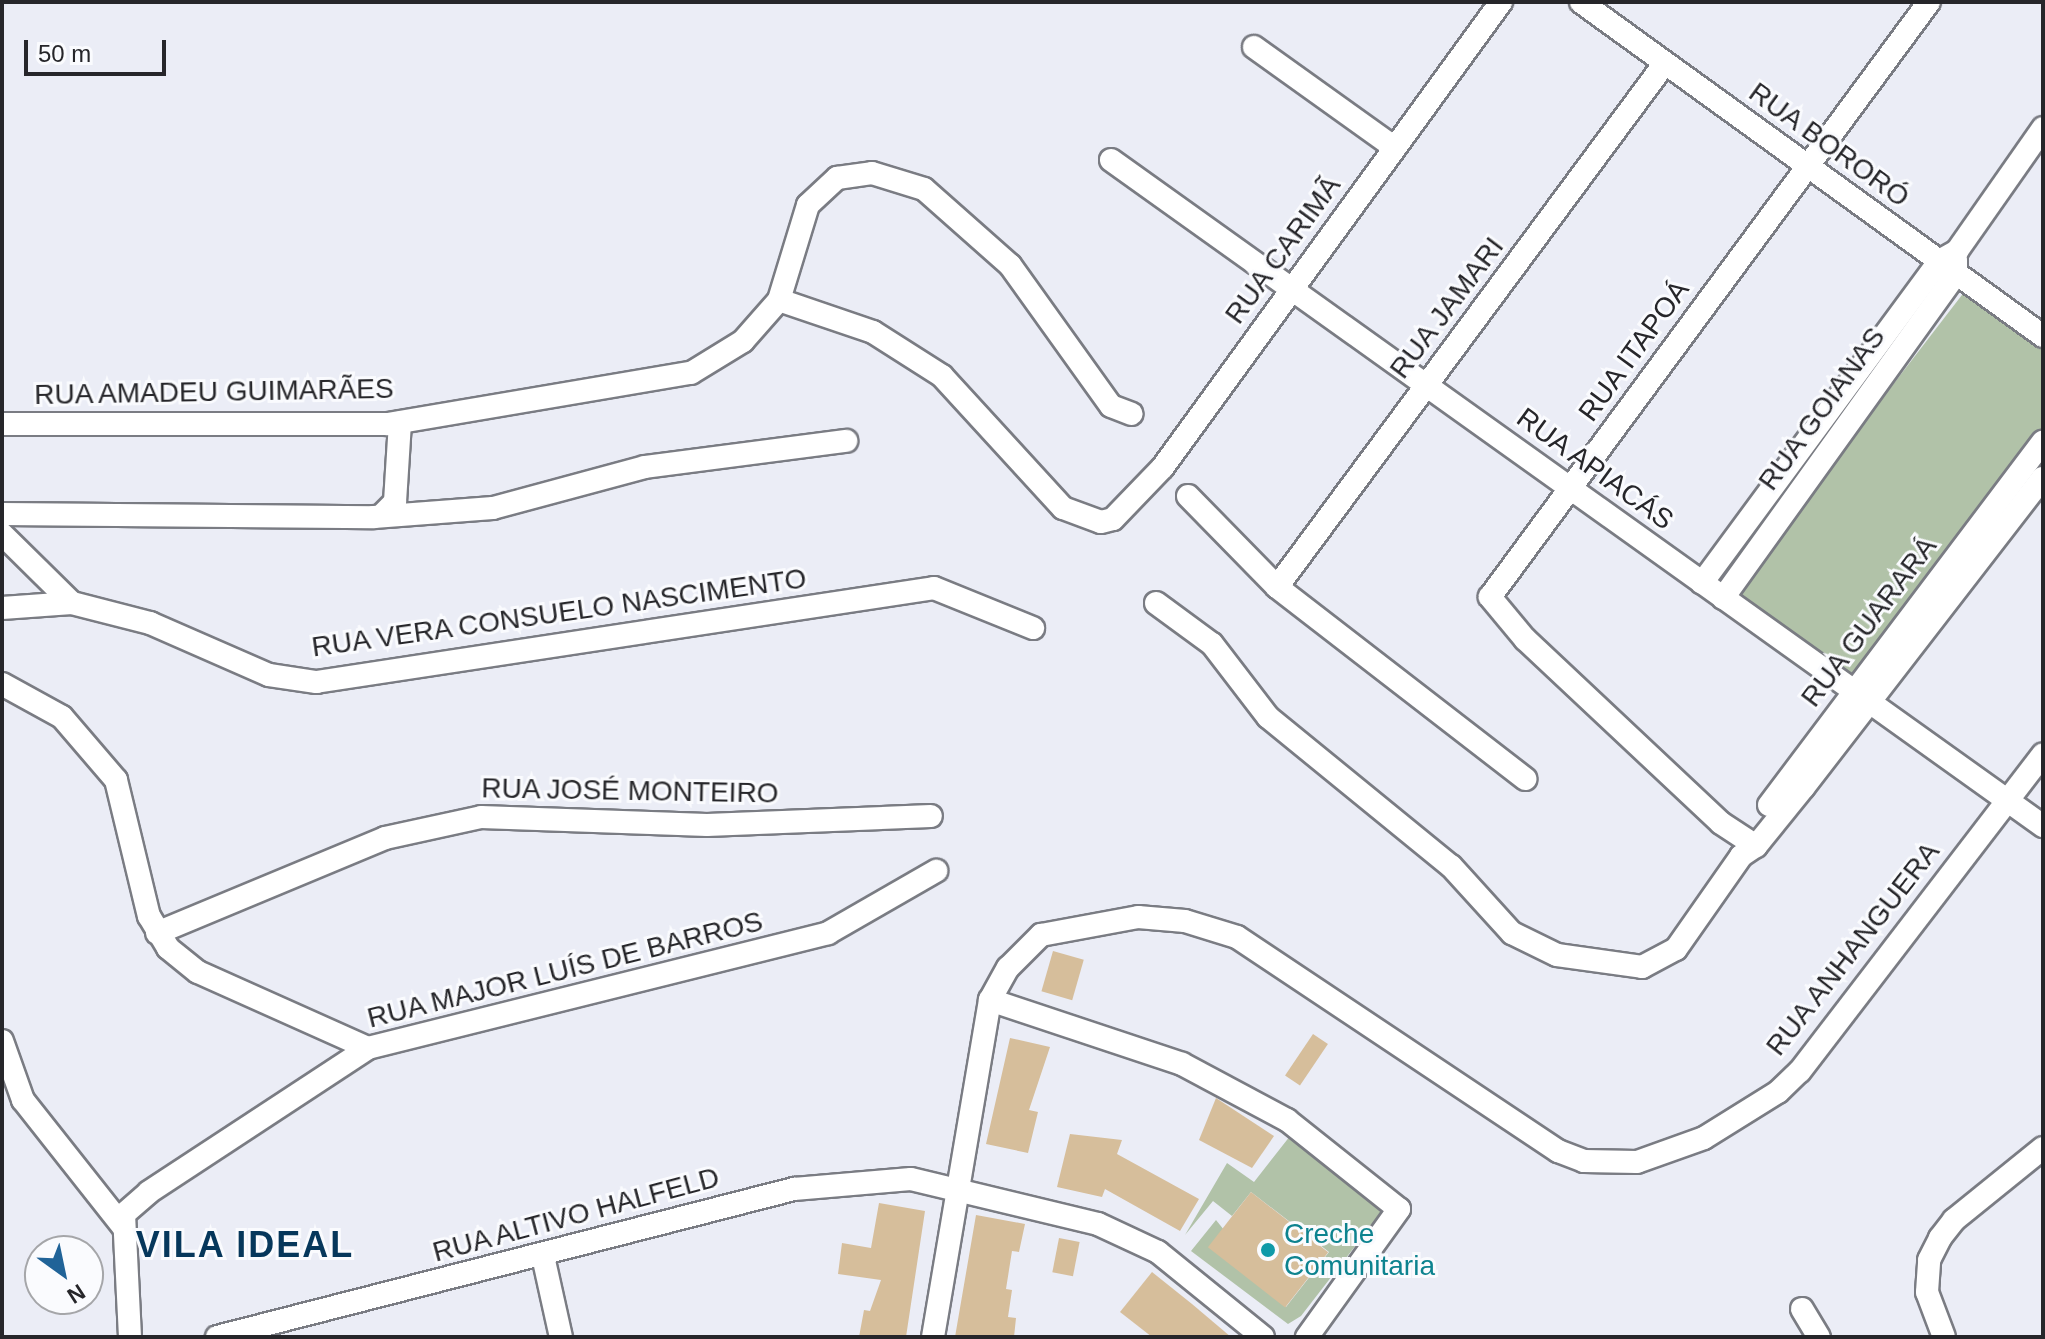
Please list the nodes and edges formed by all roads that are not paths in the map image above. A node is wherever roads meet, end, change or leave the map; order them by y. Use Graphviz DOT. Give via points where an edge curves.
graph roads {
  1 [pos="1501,2"];
  2 [pos="1581,2"];
  3 [pos="1929,2"];
  4 [pos="1254,47"];
  5 [pos="1665,63"];
  6 [pos="2043,128"];
  7 [pos="1395,148"];
  8 [pos="1111,160"];
  9 [pos="1807,165"];
  10 [pos="1950,262"];
  11 [pos="1291,289"];
  12 [pos="779,300"];
  13 [pos="2043,336"];
  14 [pos="1427,386"];
  15 [pos="1132,414"];
  16 [pos="400,422"];
  17 [pos="2,424"];
  18 [pos="846,441"];
  19 [pos="2043,442"];
  20 [pos="2043,478"];
  21 [pos="1570,488"];
  22 [pos="1188,496"];
  23 [pos="2,514"];
  24 [pos="381,516"];
  25 [pos="2,534"];
  26 [pos="1702,583"];
  27 [pos="1277,587"];
  28 [pos="1938,597"];
  29 [pos="1723,598"];
  30 [pos="72,603"];
  31 [pos="1156,603"];
  32 [pos="2,608"];
  33 [pos="1033,628"];
  34 [pos="2,684"];
  35 [pos="1862,696"];
  36 [pos="2043,754"];
  37 [pos="1525,779"];
  38 [pos="2009,802"];
  39 [pos="931,816"];
  40 [pos="2043,826"];
  41 [pos="1747,847"];
  42 [pos="936,871"];
  43 [pos="157,933"];
  44 [pos="990,1000"];
  45 [pos="2,1041"];
  46 [pos="368,1048"];
  47 [pos="2043,1148"];
  48 [pos="954,1189"];
  49 [pos="124,1228"];
  50 [pos="543,1256"];
  51 [pos="1802,1309"];
  52 [pos="130,1337"];
  53 [pos="217,1337"];
  54 [pos="561,1337"];
  55 [pos="933,1337"];
  56 [pos="1263,1337"];
  57 [pos="1307,1337"];
  58 [pos="1819,1337"];
  59 [pos="1944,1337"];
  1 -- 7 [label="street, RUA CARIMÃ"];
  2 -- 5 [label="street, RUA BORORÓ"];
  3 -- 9 [label="street, RUA ITAPOÁ"];
  4 -- 7 [label="street"];
  5 -- 9 [label="street, RUA BORORÓ"];
  5 -- 14 [label="street, RUA JAMARI"];
  6 -- 10 [label="street, RUA GOIANAS"];
  7 -- 11 [label="street, RUA CARIMÃ"];
  8 -- 11 [label="street, RUA APIACÁS"];
  9 -- 10 [label="street, RUA BORORÓ"];
  9 -- 21 [label="street, RUA ITAPOÁ"];
  10 -- 13 [label="street, RUA BORORÓ"];
  10 -- 26 [label="street, RUA GOIANAS"];
  10 -- 29 [label="street, RUA GOIANAS"];
  11 -- 12 [label="street, RUA CARIMÃ" via="1163,467 1113,519 1101,522 1063,508 942,376 873,332"];
  11 -- 14 [label="street, RUA APIACÁS"];
  12 -- 15 [label="street, RUA AMADEU GUIMARÃES" via="808,205 837,178 872,173 924,189 1010,265 1111,406"];
  12 -- 16 [label="street, RUA AMADEU GUIMARÃES" via="743,341 691,373"];
  14 -- 21 [label="street, RUA APIACÁS"];
  14 -- 27 [label="street, RUA JAMARI"];
  16 -- 17 [label="street, RUA AMADEU GUIMARÃES"];
  16 -- 24 [label="street" via="395,502"];
  18 -- 24 [label="street" via="645,467 493,508"];
  19 -- 28 [label="street, RUA GUARARÁ"];
  20 -- 28 [label="street, RUA GUARARÁ"];
  21 -- 26 [label="street, RUA APIACÁS"];
  21 -- 41 [label="street, RUA ITAPOÁ" via="1490,597 1525,639"];
  22 -- 27 [label="street"];
  23 -- 24 [label="street"];
  25 -- 30 [label="street"];
  26 -- 29 [label="street, RUA APIACÁS"];
  27 -- 37 [label="street"];
  28 -- 35 [label="street, RUA GUARARÁ"];
  29 -- 35 [label="street, RUA APIACÁS"];
  30 -- 32 [label="street, RUA VERA CONSUELO NASCIMENTO"];
  30 -- 33 [label="street, RUA VERA CONSUELO NASCIMENTO" via="150,623 269,675 316,682 934,588"];
  31 -- 41 [label="street, RUA GUARARÁ" via="1212,644 1268,717 1451,866 1512,933 1557,955 1628,969 1655,963 1676,949"];
  34 -- 43 [label="street" via="62,717 116,780"];
  35 -- 38 [label="street, RUA APIACÁS"];
  35 -- 41 [label="street, RUA GUARARÁ"];
  36 -- 38 [label="street, RUA ANHANGUERA"];
  38 -- 40 [label="street, RUA APIACÁS"];
  38 -- 44 [label="street, RUA ANHANGUERA" via="1939,885 1800,1071 1778,1092 1704,1138 1637,1162 1584,1161 1558,1151 1237,937 1185,921 1138,917 1041,935 1008,968"];
  39 -- 43 [label="street, RUA JOSÉ MONTEIRO" via="707,825 481,817 385,838"];
  42 -- 46 [label="street, RUA MAJOR LUÍS DE BARROS" via="828,933"];
  43 -- 46 [label="street" via="198,972"];
  44 -- 48 [label="street"];
  44 -- 57 [label="street" via="1182,1064 1287,1120 1399,1209"];
  45 -- 49 [label="street" via="23,1100"];
  46 -- 49 [label="street, RUA MAJOR LUÍS DE BARROS" via="149,1192 124,1214"];
  47 -- 59 [label="street" via="1954,1220 1940,1238 1929,1260 1927,1292"];
  48 -- 50 [label="street, RUA ALTIVO HALFELD" via="911,1179 794,1189"];
  48 -- 55 [label="street"];
  48 -- 56 [label="street, RUA ALTIVO HALFELD" via="1098,1224 1158,1252"];
  49 -- 52 [label="street"];
  50 -- 53 [label="street, RUA ALTIVO HALFELD"];
  50 -- 54 [label="street"];
  51 -- 58 [label="street"];
}
